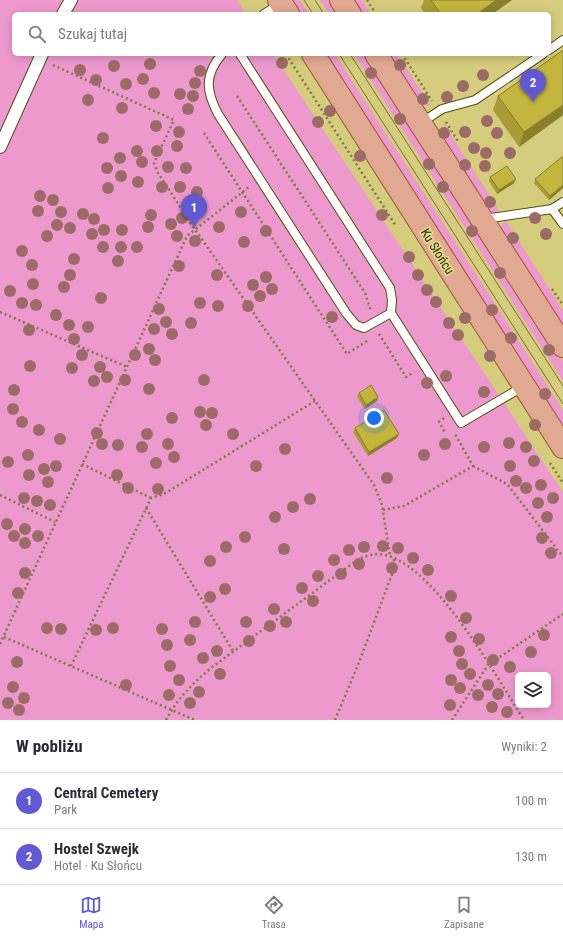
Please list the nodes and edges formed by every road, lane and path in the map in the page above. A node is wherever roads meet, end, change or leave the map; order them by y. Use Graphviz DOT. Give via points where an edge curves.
graph roads {
  1 [pos="70,0"];
  2 [pos="341,0"];
  3 [pos="367,0"];
  4 [pos="64,12"];
  5 [pos="349,12"];
  6 [pos="375,12"];
  7 [pos="563,40"];
  8 [pos="551,49"];
  9 [pos="221,56"];
  10 [pos="241,56"];
  11 [pos="314,56"];
  12 [pos="377,56"];
  13 [pos="540,56"];
  14 [pos="41,57"];
  15 [pos="238,96"];
  16 [pos="420,124"];
  17 [pos="0,147"];
  18 [pos="259,179"];
  19 [pos="563,202"];
  20 [pos="552,209"];
  21 [pos="479,216"];
  22 [pos="563,224"];
  23 [pos="194,228"];
  24 [pos="0,312"];
  25 [pos="391,313"];
  26 [pos="374,323"];
  27 [pos="378,334"];
  28 [pos="563,346"];
  29 [pos="127,367"];
  30 [pos="524,386"];
  31 [pos="315,401"];
  32 [pos="444,411"];
  33 [pos="452,428"];
  34 [pos="445,432"];
  35 [pos="563,447"];
  36 [pos="82,464"];
  37 [pos="473,466"];
  38 [pos="0,495"];
  39 [pos="151,498"];
  40 [pos="146,508"];
  41 [pos="383,510"];
  42 [pos="55,522"];
  43 [pos="390,556"];
  44 [pos="563,557"];
  45 [pos="394,559"];
  46 [pos="563,614"];
  47 [pos="4,636"];
  48 [pos="0,644"];
  49 [pos="233,651"];
  50 [pos="488,665"];
  51 [pos="71,666"];
  52 [pos="171,710"];
  53 [pos="166,720"];
  54 [pos="195,720"];
  55 [pos="334,720"];
  56 [pos="452,720"];
  57 [pos="524,720"];
  1 -- 4 [label="street"];
  2 -- 5 [label="main road"];
  3 -- 6 [label="path"];
  7 -- 8 [label="lane"];
  9 -- 18 [label="lane" via="211,71 208,86 210,100"];
  10 -- 25 [label="lane" via="390,288"];
  11 -- 30 [label="main road, Ku Słońcu"];
  12 -- 16 [label="main road"];
  13 -- 16 [label="lane" via="475,100 442,109"];
  14 -- 17 [label="street"];
  14 -- 23 [label="path" via="174,120 154,163"];
  15 -- 26 [label="path" via="365,293"];
  16 -- 21 [label="main road"];
  18 -- 23 [label="path"];
  18 -- 26 [label="lane" via="346,313 356,325 364,328"];
  19 -- 20 [label="lane"];
  20 -- 21 [label="lane" via="491,218"];
  20 -- 22 [label="lane"];
  21 -- 28 [label="main road"];
  23 -- 29 [label="path" via="187,236"];
  23 -- 31 [label="path"];
  24 -- 29 [label="path"];
  25 -- 26 [label="lane"];
  25 -- 30 [label="lane" via="461,423"];
  26 -- 27 [label="path"];
  29 -- 36 [label="path"];
  30 -- 35 [label="main road, Ku Słońcu"];
  31 -- 39 [label="path" via="164,494"];
  31 -- 41 [label="path" via="374,485"];
  32 -- 34 [label="path" via="444,417 439,422"];
  33 -- 37 [label="path"];
  36 -- 39 [label="path"];
  36 -- 42 [label="path"];
  37 -- 41 [label="path" via="404,506"];
  37 -- 44 [label="path" via="507,484"];
  38 -- 42 [label="path"];
  39 -- 40 [label="path"];
  40 -- 49 [label="path"];
  40 -- 51 [label="path"];
  41 -- 43 [label="path"];
  42 -- 47 [label="path"];
  43 -- 45 [label="path"];
  43 -- 49 [label="path" via="368,555 357,560"];
  45 -- 50 [label="path" via="414,571 443,599"];
  45 -- 55 [label="path" via="394,569"];
  46 -- 50 [label="path"];
  47 -- 48 [label="path"];
  47 -- 51 [label="path"];
  49 -- 52 [label="path" via="195,682"];
  50 -- 56 [label="path"];
  50 -- 57 [label="path"];
  51 -- 52 [label="path"];
  52 -- 53 [label="path"];
  52 -- 54 [label="path"];
}
